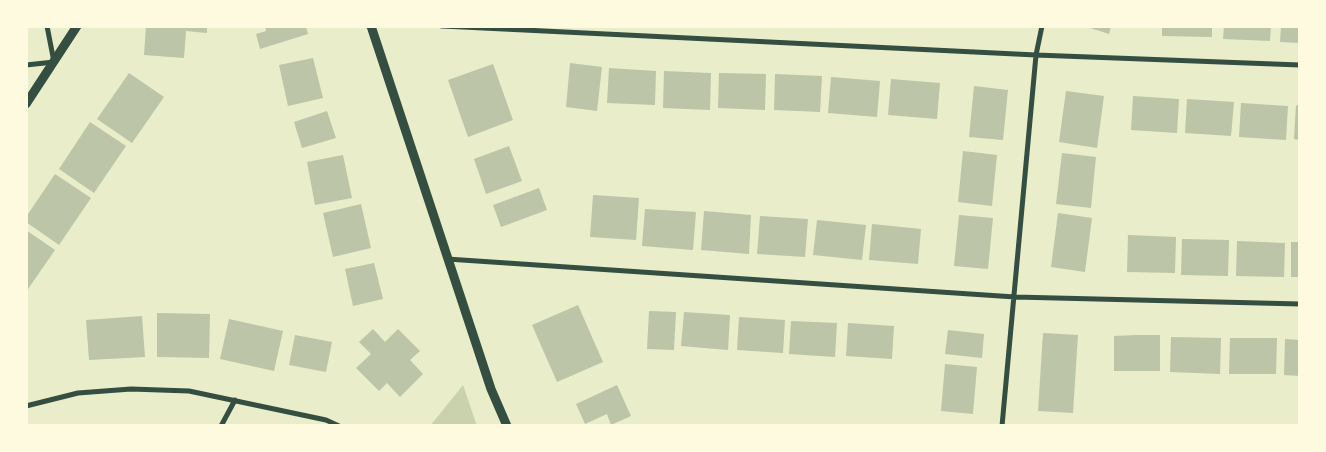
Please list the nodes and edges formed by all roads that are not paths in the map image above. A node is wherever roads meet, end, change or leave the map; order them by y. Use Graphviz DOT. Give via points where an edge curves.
graph roads {
  1 [pos="47,26"];
  2 [pos="77,26"];
  3 [pos="371,26"];
  4 [pos="442,26"];
  5 [pos="1042,26"];
  6 [pos="1036,55"];
  7 [pos="54,62"];
  8 [pos="1300,65"];
  9 [pos="26,66"];
  10 [pos="26,104"];
  11 [pos="447,259"];
  12 [pos="1014,297"];
  13 [pos="1300,304"];
  14 [pos="235,400"];
  15 [pos="26,406"];
  16 [pos="221,426"];
  17 [pos="339,426"];
  18 [pos="507,426"];
  19 [pos="1002,426"];
  1 -- 7 [label="street"];
  2 -- 7 [label="street"];
  3 -- 11 [label="street"];
  4 -- 6 [label="street"];
  5 -- 6 [label="street"];
  6 -- 8 [label="street"];
  6 -- 12 [label="street"];
  7 -- 9 [label="street"];
  7 -- 10 [label="street"];
  11 -- 12 [label="street"];
  11 -- 18 [label="street" via="491,389"];
  12 -- 13 [label="street"];
  12 -- 19 [label="street"];
  14 -- 15 [label="street" via="189,391 131,389 78,393"];
  14 -- 16 [label="street"];
  14 -- 17 [label="street" via="326,420"];
}
